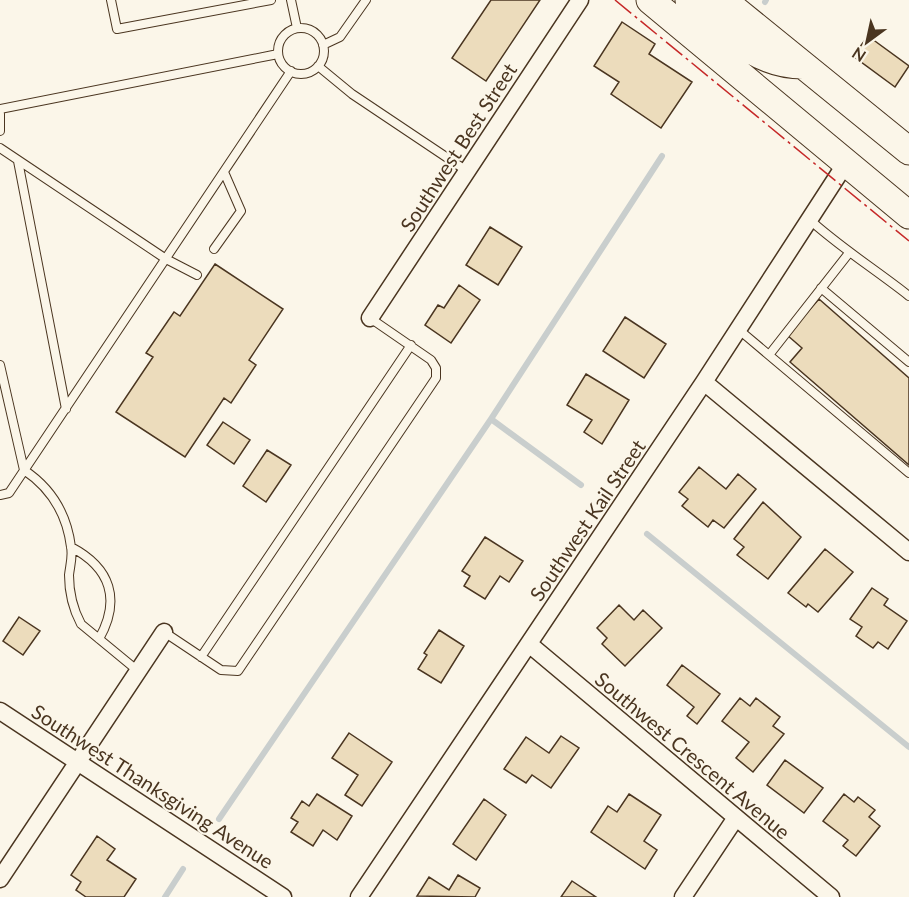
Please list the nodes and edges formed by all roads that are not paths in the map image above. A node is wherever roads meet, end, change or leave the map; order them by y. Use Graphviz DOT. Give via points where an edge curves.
graph roads {
  1 [pos="111,0"];
  2 [pos="271,0"];
  3 [pos="291,0"];
  4 [pos="366,0"];
  5 [pos="580,0"];
  6 [pos="650,0"];
  7 [pos="689,0"];
  8 [pos="723,0"];
  9 [pos="297,28"];
  10 [pos="323,45"];
  11 [pos="278,54"];
  12 [pos="804,65"];
  13 [pos="318,66"];
  14 [pos="291,71"];
  15 [pos="0,112"];
  16 [pos="0,131"];
  17 [pos="0,148"];
  18 [pos="909,151"];
  19 [pos="18,161"];
  20 [pos="846,163"];
  21 [pos="467,171"];
  22 [pos="224,172"];
  23 [pos="909,214"];
  24 [pos="810,220"];
  25 [pos="214,249"];
  26 [pos="849,253"];
  27 [pos="166,259"];
  28 [pos="196,275"];
  29 [pos="821,288"];
  30 [pos="909,296"];
  31 [pos="370,318"];
  32 [pos="738,329"];
  33 [pos="411,345"];
  34 [pos="769,355"];
  35 [pos="909,362"];
  36 [pos="0,365"];
  37 [pos="704,382"];
  38 [pos="66,409"];
  39 [pos="24,470"];
  40 [pos="909,473"];
  41 [pos="0,495"];
  42 [pos="72,547"];
  43 [pos="909,552"];
  44 [pos="164,632"];
  45 [pos="99,639"];
  46 [pos="529,644"];
  47 [pos="201,657"];
  48 [pos="138,671"];
  49 [pos="0,711"];
  50 [pos="78,763"];
  51 [pos="735,819"];
  52 [pos="0,879"];
  53 [pos="283,897"];
  54 [pos="359,897"];
  55 [pos="683,897"];
  56 [pos="831,897"];
  1 -- 2 [label="lane" via="117,29"];
  3 -- 9 [label="lane"];
  4 -- 10 [label="lane" via="340,36"];
  5 -- 21 [label="street, Southwest Best Street"];
  6 -- 20 [label="main road"];
  7 -- 12 [label="main road" via="764,60"];
  8 -- 12 [label="main road"];
  9 -- 10 [label="lane" via="311,30"];
  9 -- 11 [label="lane" via="281,40"];
  10 -- 13 [label="lane"];
  11 -- 14 [label="lane"];
  11 -- 15 [label="lane"];
  12 -- 18 [label="main road"];
  13 -- 14 [label="lane" via="305,73"];
  13 -- 21 [label="lane" via="352,94"];
  14 -- 22 [label="lane"];
  15 -- 16 [label="lane"];
  17 -- 19 [label="lane"];
  19 -- 27 [label="lane"];
  19 -- 38 [label="lane"];
  20 -- 23 [label="main road"];
  20 -- 24 [label="street, Southwest Kail Street"];
  21 -- 31 [label="street, Southwest Best Street"];
  22 -- 25 [label="lane" via="241,211"];
  22 -- 27 [label="lane"];
  24 -- 26 [label="lane"];
  24 -- 32 [label="street, Southwest Kail Street"];
  26 -- 29 [label="lane"];
  26 -- 30 [label="lane" via="862,258"];
  27 -- 28 [label="lane"];
  27 -- 38 [label="lane"];
  29 -- 34 [label="lane"];
  29 -- 35 [label="lane"];
  31 -- 33 [label="lane"];
  32 -- 34 [label="lane"];
  32 -- 37 [label="street, Southwest Kail Street"];
  33 -- 47 [label="lane"];
  33 -- 47 [label="lane" via="436,368 429,388 238,670 221,670"];
  34 -- 40 [label="lane"];
  36 -- 39 [label="lane"];
  37 -- 43 [label="street"];
  37 -- 46 [label="street, Southwest Kail Street"];
  38 -- 39 [label="lane"];
  39 -- 41 [label="lane" via="9,493"];
  39 -- 42 [label="lane" via="39,480 55,500"];
  42 -- 45 [label="lane" via="69,577 75,614"];
  42 -- 45 [label="lane" via="94,562 109,586 108,623"];
  44 -- 47 [label="lane"];
  44 -- 48 [label="street"];
  45 -- 48 [label="lane"];
  46 -- 51 [label="street, Southwest Crescent Avenue"];
  46 -- 54 [label="street, Southwest Kail Street"];
  48 -- 50 [label="street"];
  49 -- 50 [label="street, Southwest Thanksgiving Avenue"];
  50 -- 52 [label="street"];
  50 -- 53 [label="street, Southwest Thanksgiving Avenue"];
  51 -- 55 [label="street"];
  51 -- 56 [label="street, Southwest Crescent Avenue"];
}
